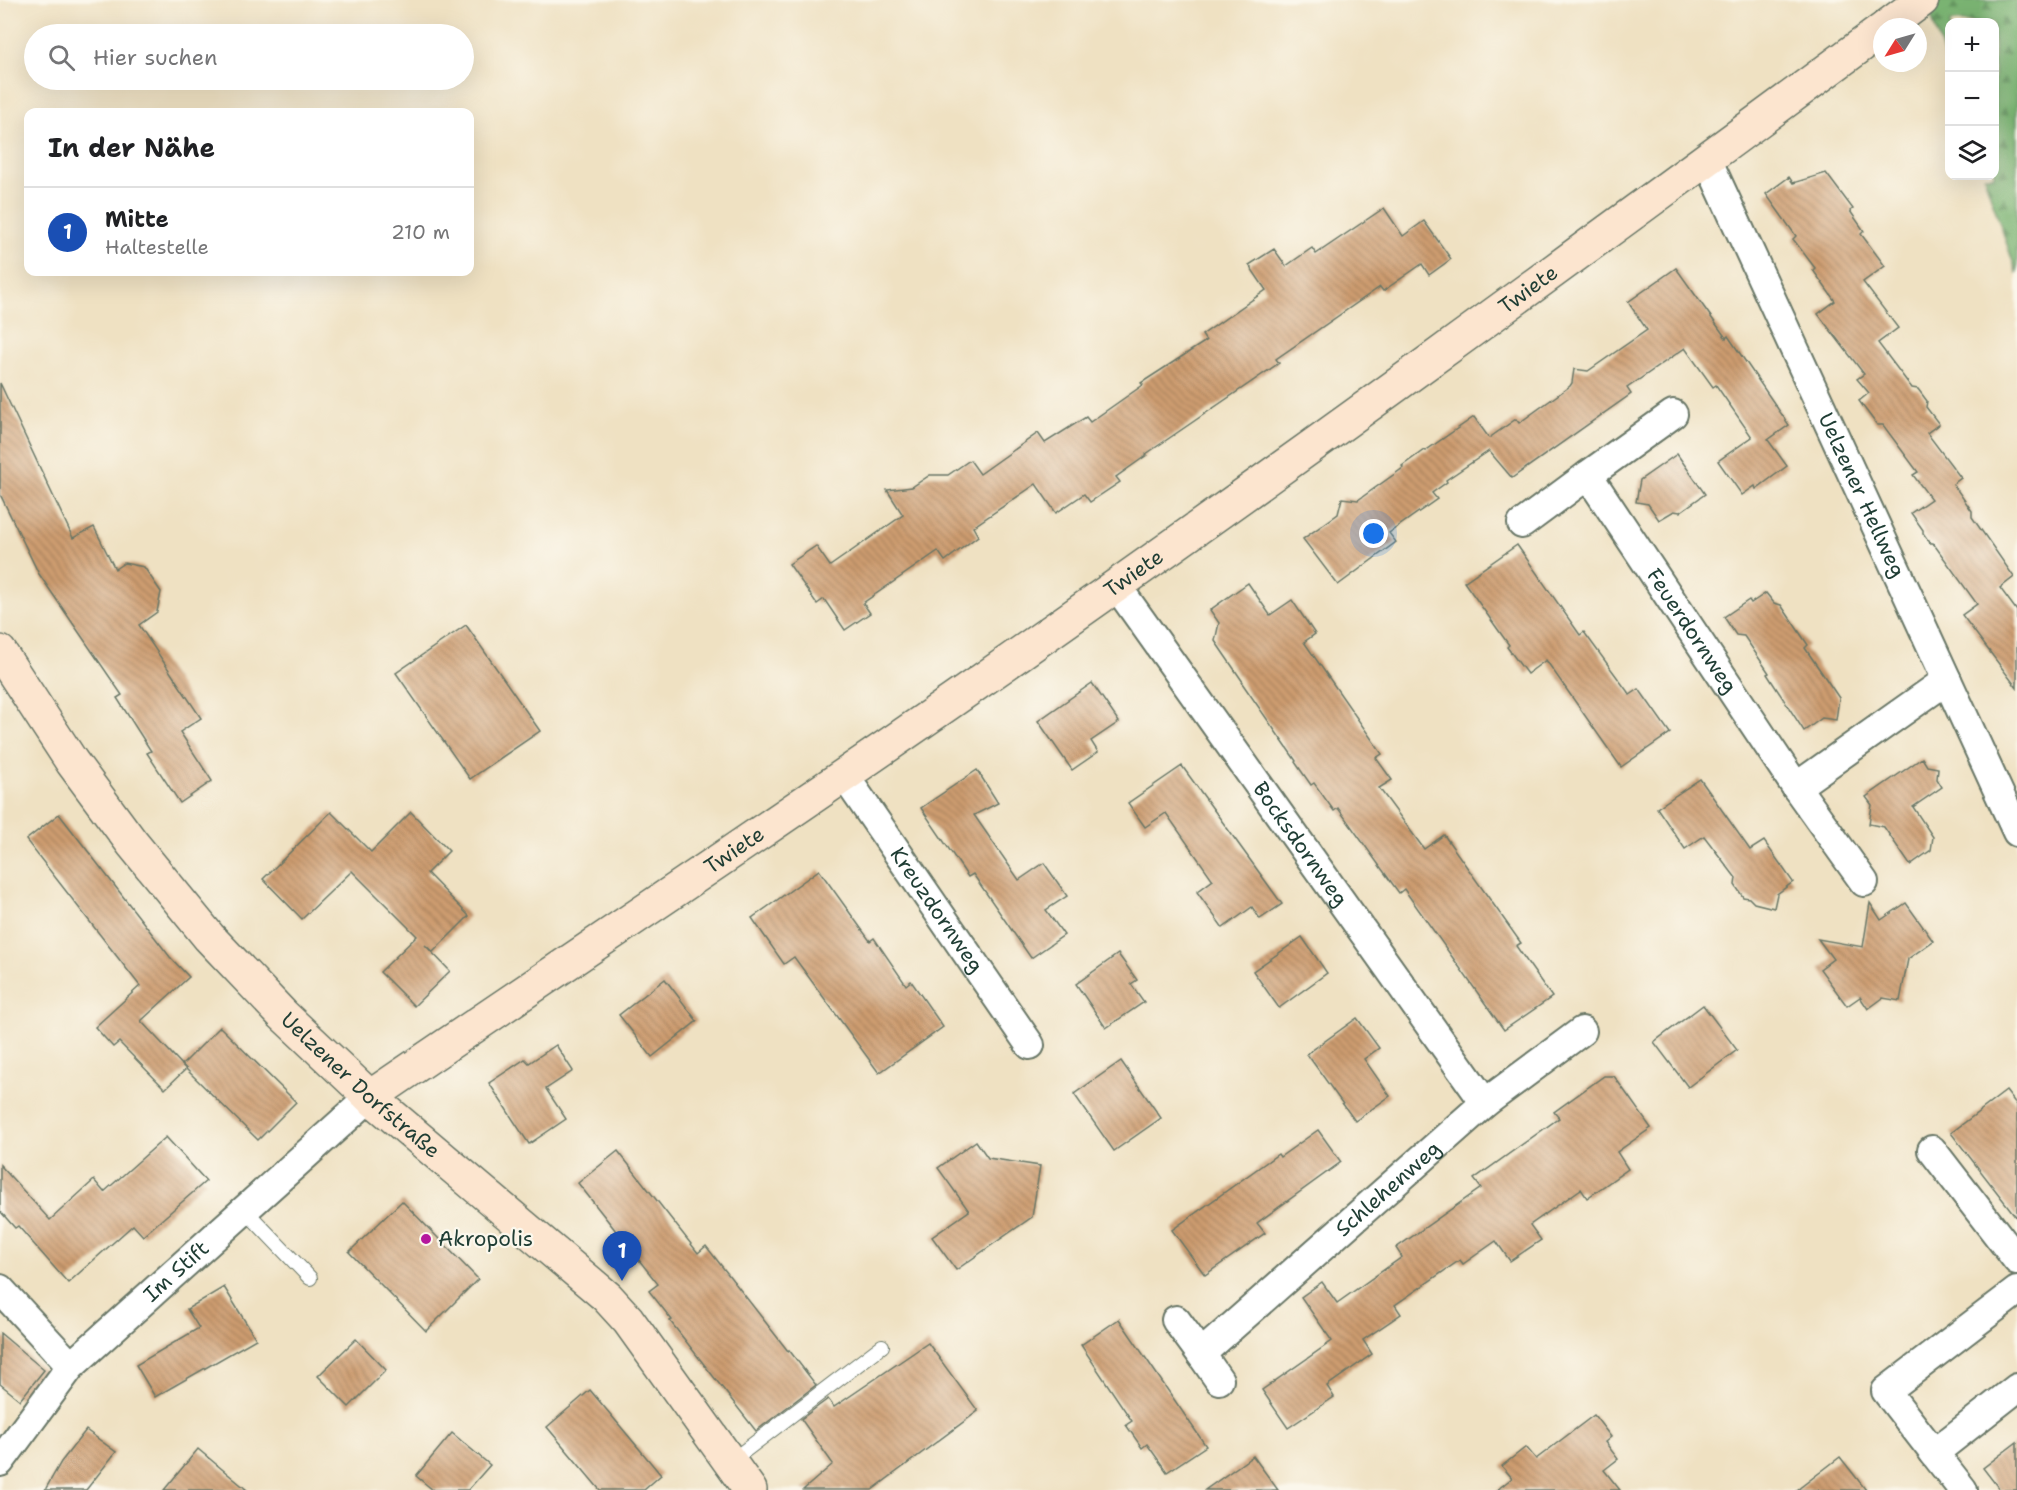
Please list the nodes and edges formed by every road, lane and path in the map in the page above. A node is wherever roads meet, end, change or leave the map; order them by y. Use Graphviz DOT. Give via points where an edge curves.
graph roads {
  1 [pos="1923,0"];
  2 [pos="1898,18"];
  3 [pos="1873,37"];
  4 [pos="1707,159"];
  5 [pos="1673,414"];
  6 [pos="1588,475"];
  7 [pos="1522,524"];
  8 [pos="1116,585"];
  9 [pos="0,652"];
  10 [pos="1947,680"];
  11 [pos="844,775"];
  12 [pos="1796,787"];
  13 [pos="2017,832"];
  14 [pos="1864,882"];
  15 [pos="1582,1031"];
  16 [pos="1030,1045"];
  17 [pos="370,1097"];
  18 [pos="1485,1103"];
  19 [pos="1932,1150"];
  20 [pos="245,1210"];
  21 [pos="2017,1260"];
  22 [pos="310,1278"];
  23 [pos="0,1289"];
  24 [pos="2017,1291"];
  25 [pos="1176,1320"];
  26 [pos="882,1346"];
  27 [pos="1201,1354"];
  28 [pos="71,1366"];
  29 [pos="1219,1380"];
  30 [pos="2017,1388"];
  31 [pos="1934,1453"];
  32 [pos="0,1462"];
  33 [pos="730,1462"];
  34 [pos="750,1490"];
  35 [pos="1963,1490"];
  1 -- 2 [label="street"];
  3 -- 4 [label="street, Twiete"];
  4 -- 8 [label="street, Twiete"];
  4 -- 10 [label="street, Uelzener Hellweg"];
  5 -- 6 [label="street"];
  6 -- 7 [label="street"];
  6 -- 12 [label="street, Feuerdornweg"];
  8 -- 11 [label="street, Twiete"];
  8 -- 18 [label="street, Bocksdornweg"];
  9 -- 17 [label="street, Uelzener Dorfstraße" via="72,762 209,937 282,1014"];
  10 -- 12 [label="street"];
  10 -- 13 [label="street, Uelzener Hellweg"];
  11 -- 16 [label="street, Kreuzdornweg"];
  11 -- 17 [label="street, Twiete"];
  12 -- 14 [label="street, Feuerdornweg"];
  15 -- 18 [label="street, Schlehenweg"];
  17 -- 20 [label="street, Im Stift"];
  17 -- 33 [label="street, Uelzener Dorfstraße" via="607,1297 628,1320"];
  18 -- 27 [label="street, Schlehenweg"];
  19 -- 21 [label="street"];
  20 -- 22 [label="lane"];
  20 -- 28 [label="street, Im Stift"];
  23 -- 28 [label="street"];
  24 -- 31 [label="street" via="1886,1392"];
  25 -- 27 [label="street"];
  26 -- 33 [label="lane"];
  27 -- 29 [label="street"];
  28 -- 32 [label="street, Im Stift"];
  30 -- 31 [label="street"];
  31 -- 35 [label="street"];
  33 -- 34 [label="street, Uelzener Dorfstraße"];
}
